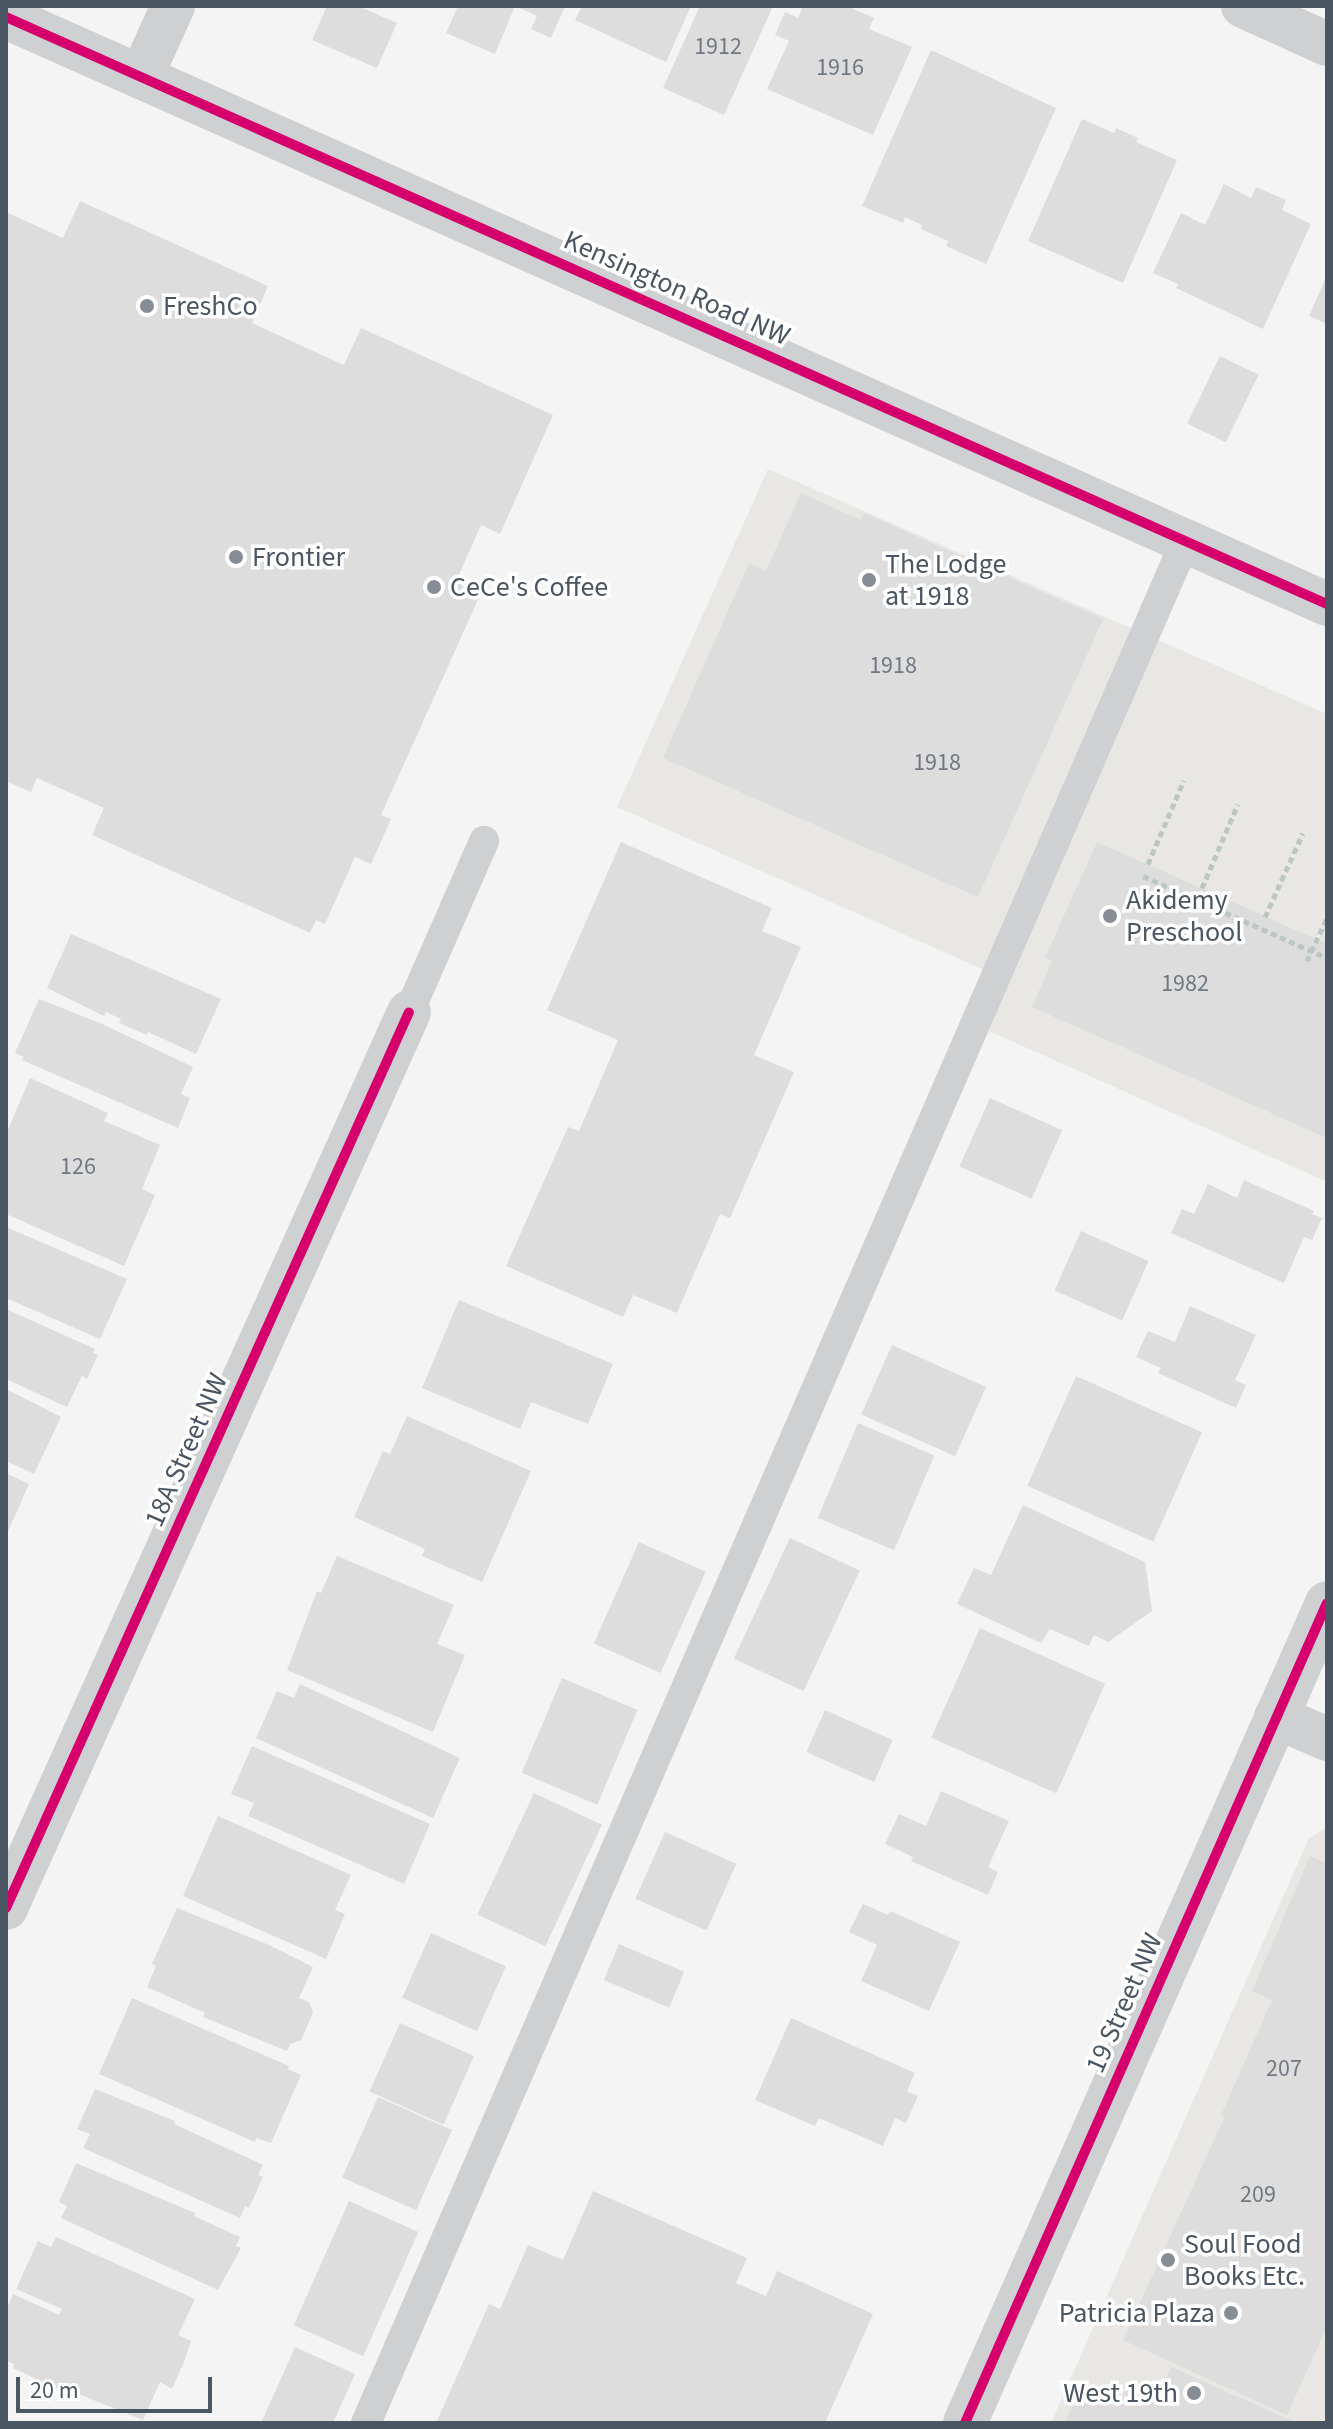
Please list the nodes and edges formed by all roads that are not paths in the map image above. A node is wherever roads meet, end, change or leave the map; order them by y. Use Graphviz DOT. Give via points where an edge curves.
graph roads {
  1 [pos="173,6"];
  2 [pos="1243,6"];
  3 [pos="6,17"];
  4 [pos="1327,44"];
  5 [pos="141,77"];
  6 [pos="1186,540"];
  7 [pos="1327,604"];
  8 [pos="484,841"];
  9 [pos="409,1012"];
  10 [pos="1327,1603"];
  11 [pos="1276,1717"];
  12 [pos="1327,1739"];
  13 [pos="6,1908"];
  14 [pos="366,2423"];
  15 [pos="965,2423"];
  1 -- 5 [label="street"];
  2 -- 4 [label="street"];
  3 -- 5 [label="street, Kensington Road NW"];
  5 -- 6 [label="street, Kensington Road NW"];
  6 -- 7 [label="street, Kensington Road NW"];
  6 -- 14 [label="lane"];
  8 -- 9 [label="lane, 18A Street NW"];
  9 -- 13 [label="street, 18A Street NW"];
  10 -- 11 [label="street, 19 Street NW"];
  11 -- 12 [label="street"];
  11 -- 15 [label="street, 19 Street NW"];
}
